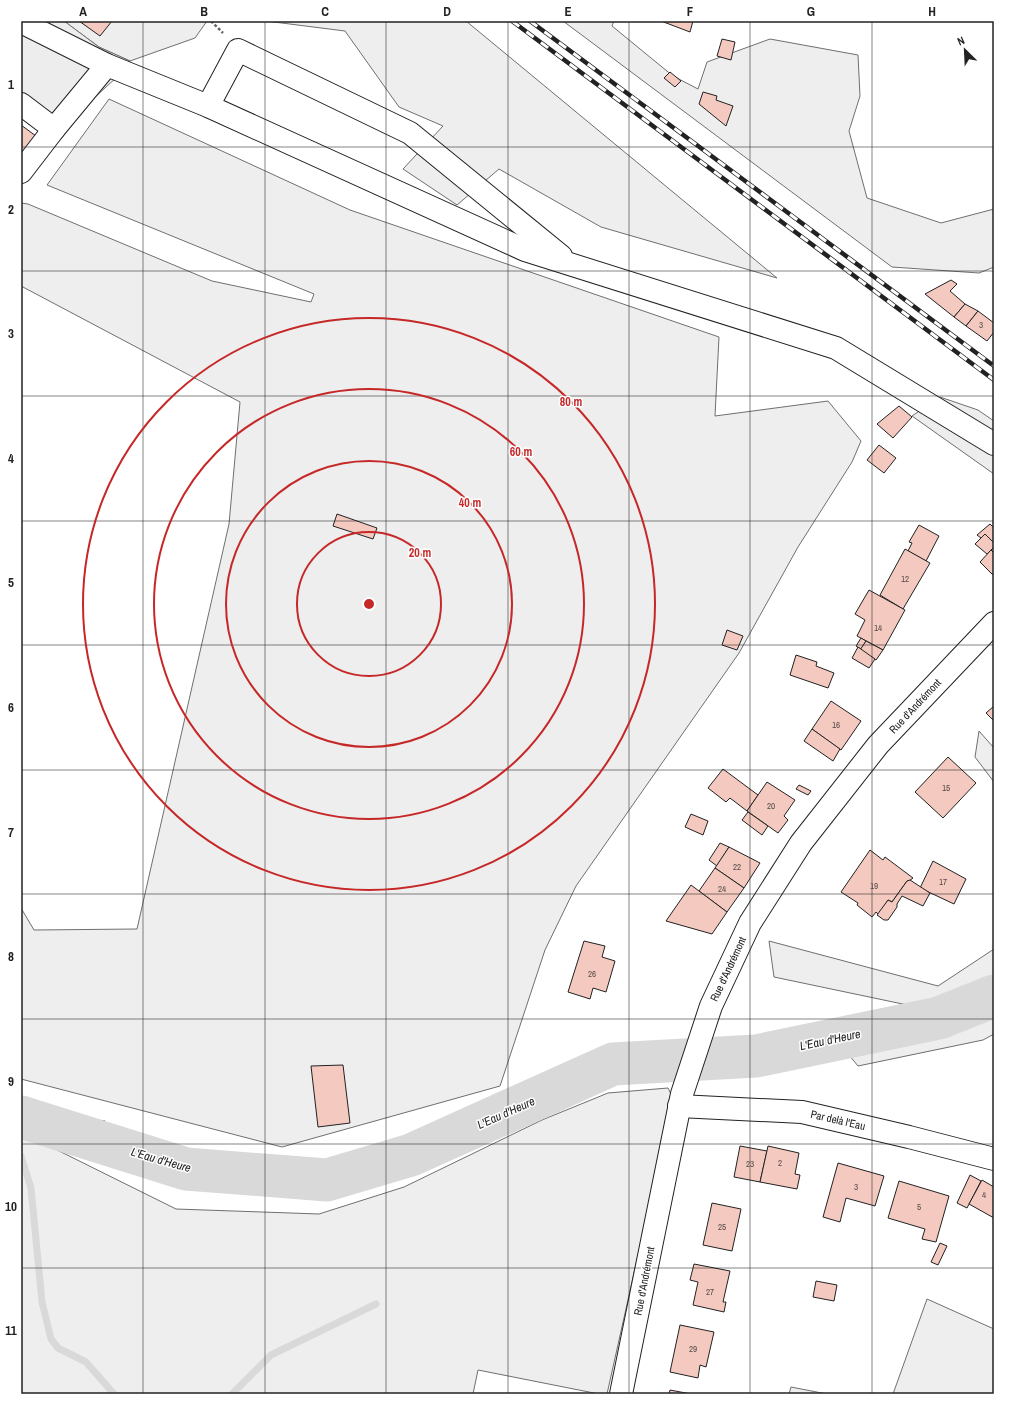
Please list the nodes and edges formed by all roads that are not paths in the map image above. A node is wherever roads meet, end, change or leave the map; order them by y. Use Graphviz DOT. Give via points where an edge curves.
graph roads {
  1 [pos="21,22"];
  2 [pos="107,65"];
  3 [pos="21,104"];
  4 [pos="208,106"];
  5 [pos="54,129"];
  6 [pos="21,172"];
  7 [pos="571,264"];
  8 [pos="994,444"];
  9 [pos="994,623"];
  10 [pos="680,1100"];
  11 [pos="994,1159"];
  12 [pos="621,1394"];
  1 -- 2 [label="street"];
  2 -- 4 [label="street"];
  2 -- 5 [label="street"];
  3 -- 5 [label="street"];
  4 -- 7 [label="street" via="525,250"];
  4 -- 7 [label="street" via="238,50 410,133"];
  5 -- 6 [label="street"];
  7 -- 8 [label="street" via="836,348"];
  9 -- 10 [label="street, Rue d'Andrémont" via="878,745 801,843 750,923 711,1006"];
  10 -- 11 [label="street, Par delà l'Eau" via="802,1112"];
  10 -- 12 [label="street, Rue d'Andrémont"];
}
